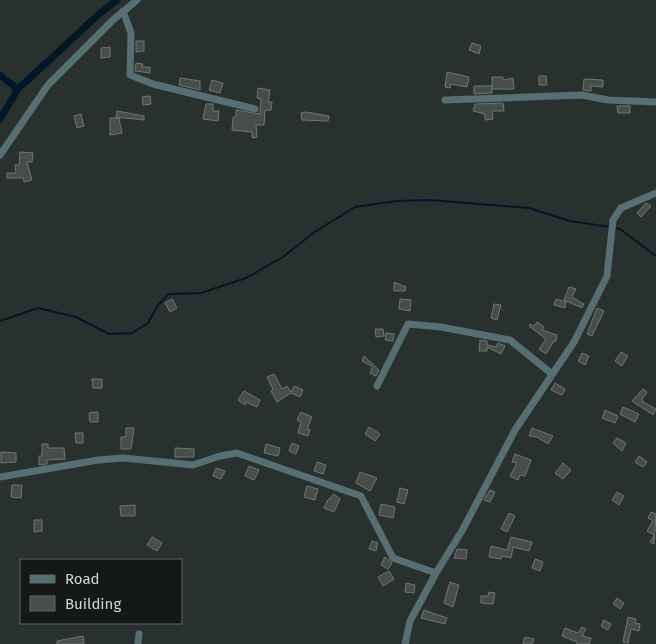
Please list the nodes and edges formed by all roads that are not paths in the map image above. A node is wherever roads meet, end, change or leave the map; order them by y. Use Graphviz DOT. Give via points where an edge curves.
graph roads {
  1 [pos="137,0"];
  2 [pos="123,12"];
  3 [pos="445,100"];
  4 [pos="656,102"];
  5 [pos="255,109"];
  6 [pos="0,155"];
  7 [pos="656,194"];
  8 [pos="552,374"];
  9 [pos="377,386"];
  10 [pos="0,477"];
  11 [pos="436,573"];
  12 [pos="139,634"];
  13 [pos="138,644"];
  14 [pos="405,644"];
  1 -- 2 [label="street"];
  2 -- 5 [label="street" via="131,33 130,75 152,84"];
  2 -- 6 [label="street" via="48,86"];
  3 -- 4 [label="street" via="582,95 608,100"];
  7 -- 8 [label="street" via="621,208 613,220 607,276 574,342"];
  8 -- 9 [label="street" via="510,340 408,324"];
  8 -- 11 [label="street" via="515,430"];
  10 -- 11 [label="street" via="124,458 193,465 237,453 362,496 393,558"];
  11 -- 14 [label="street" via="410,621"];
  12 -- 13 [label="street"];
}
